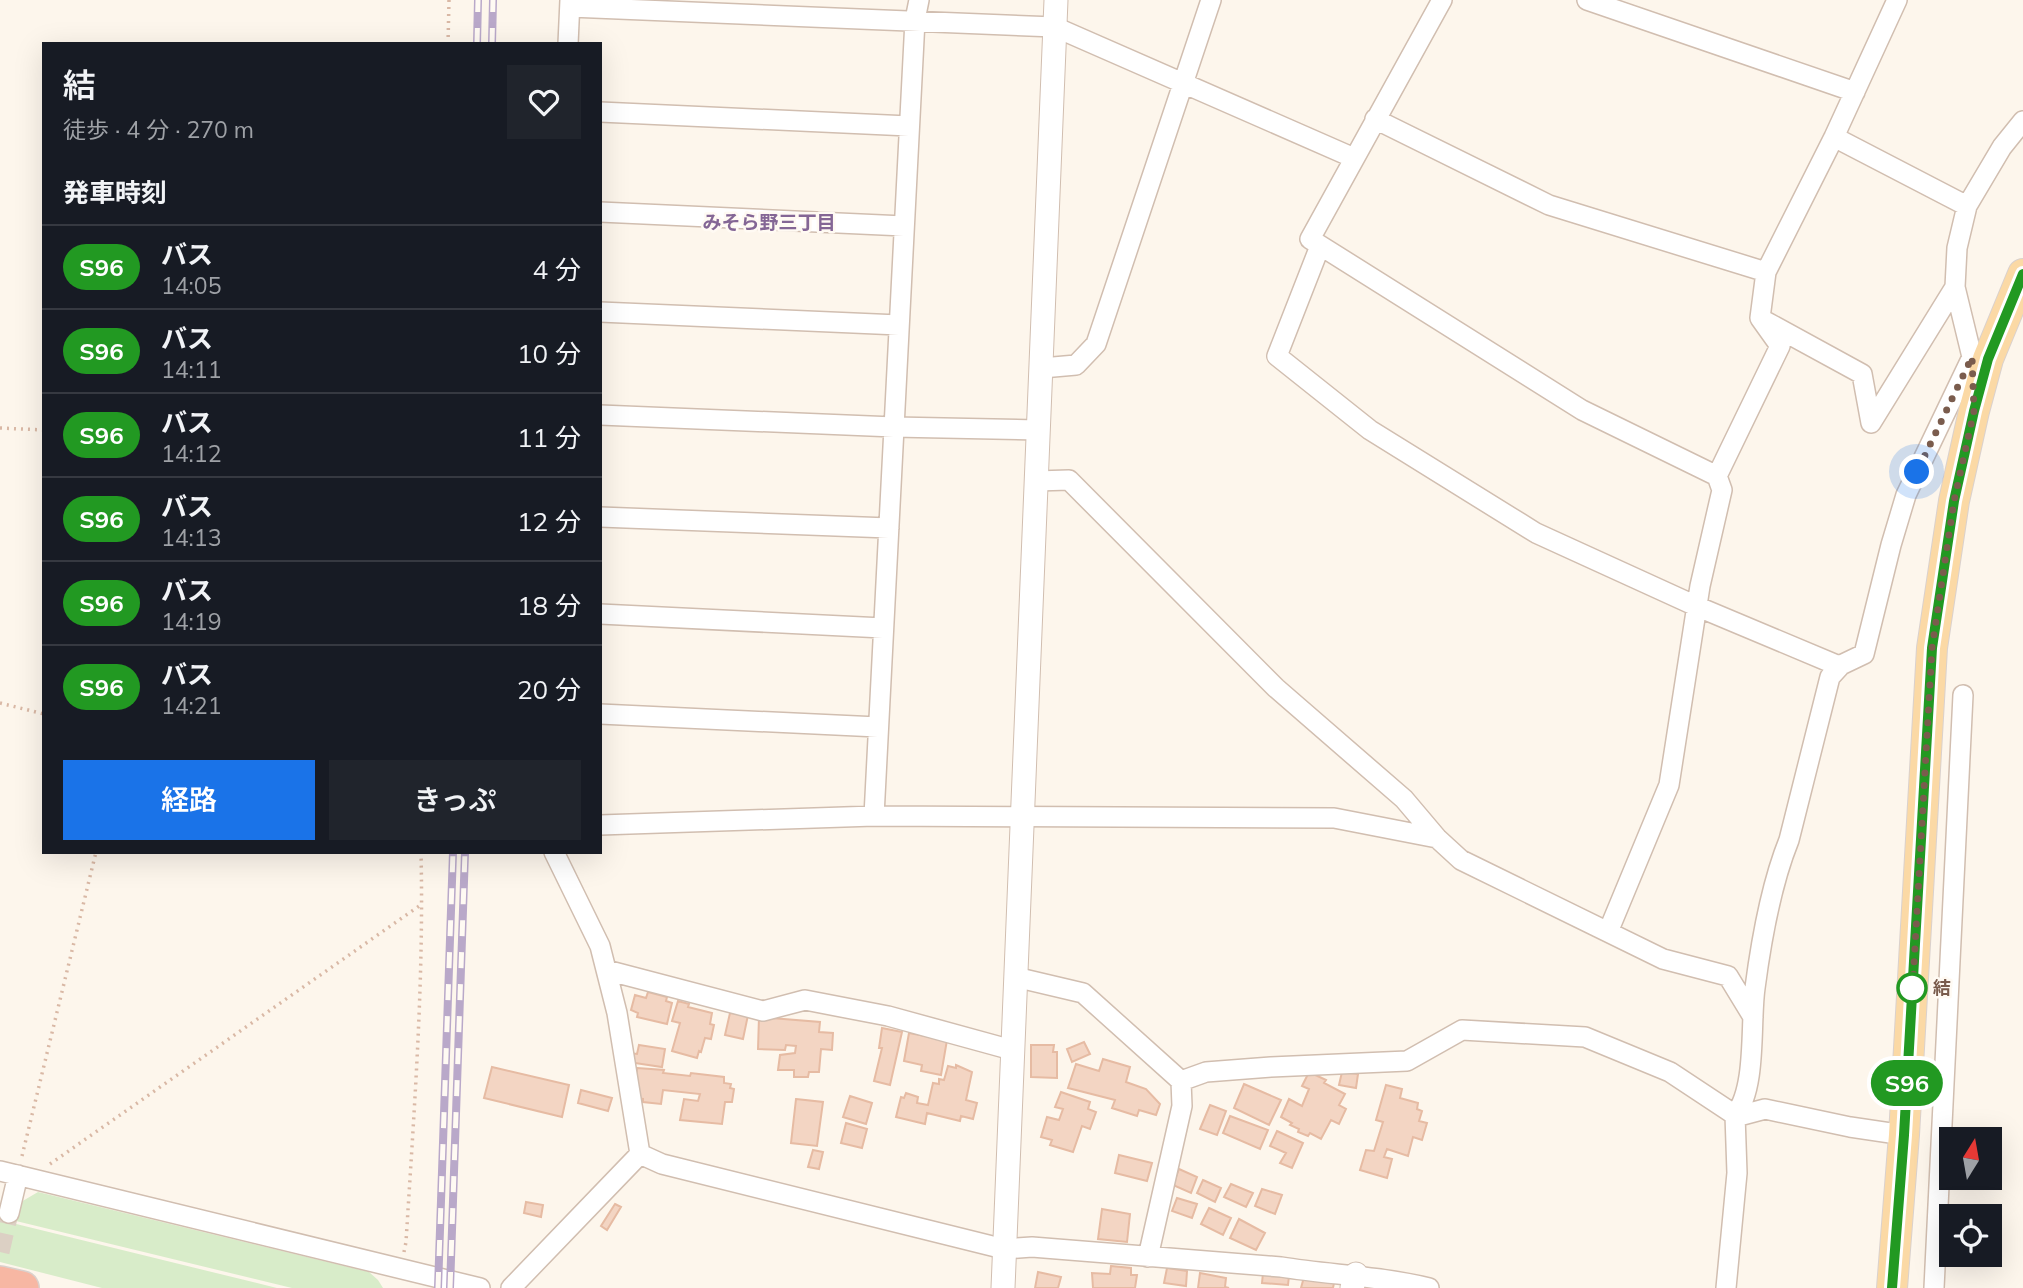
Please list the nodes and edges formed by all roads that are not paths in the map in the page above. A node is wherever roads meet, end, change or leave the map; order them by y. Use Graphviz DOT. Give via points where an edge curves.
graph roads {
  1 [pos="919,0"];
  2 [pos="1056,0"];
  3 [pos="1211,0"];
  4 [pos="1443,0"];
  5 [pos="1587,0"];
  6 [pos="1897,0"];
  7 [pos="570,3"];
  8 [pos="915,20"];
  9 [pos="1055,27"];
  10 [pos="568,42"];
  11 [pos="1185,83"];
  12 [pos="1855,92"];
  13 [pos="602,112"];
  14 [pos="1375,119"];
  15 [pos="2023,121"];
  16 [pos="909,126"];
  17 [pos="1834,137"];
  18 [pos="1354,158"];
  19 [pos="1967,206"];
  20 [pos="602,212"];
  21 [pos="904,226"];
  22 [pos="1320,246"];
  23 [pos="1766,272"];
  24 [pos="2023,274"];
  25 [pos="1955,287"];
  26 [pos="602,312"];
  27 [pos="1760,318"];
  28 [pos="899,325"];
  29 [pos="1972,357"];
  30 [pos="1042,368"];
  31 [pos="1974,411"];
  32 [pos="602,415"];
  33 [pos="894,427"];
  34 [pos="1038,430"];
  35 [pos="1717,476"];
  36 [pos="1036,481"];
  37 [pos="602,517"];
  38 [pos="889,528"];
  39 [pos="1696,606"];
  40 [pos="602,614"];
  41 [pos="883,628"];
  42 [pos="1839,666"];
  43 [pos="1963,695"];
  44 [pos="602,714"];
  45 [pos="878,727"];
  46 [pos="1022,815"];
  47 [pos="874,816"];
  48 [pos="602,825"];
  49 [pos="1437,838"];
  50 [pos="555,854"];
  51 [pos="1608,932"];
  52 [pos="606,970"];
  53 [pos="1016,977"];
  54 [pos="1753,1017"];
  55 [pos="1012,1050"];
  56 [pos="1181,1082"];
  57 [pos="1735,1116"];
  58 [pos="1904,1135"];
  59 [pos="640,1154"];
  60 [pos="18,1175"];
  61 [pos="9,1213"];
  62 [pos="1004,1249"];
  63 [pos="1148,1257"];
  64 [pos="399,1268"];
  65 [pos="1354,1281"];
  66 [pos="0,1283"];
  67 [pos="22,1288"];
  68 [pos="400,1288"];
  69 [pos="480,1288"];
  70 [pos="511,1288"];
  71 [pos="1003,1288"];
  72 [pos="1429,1288"];
  73 [pos="1726,1288"];
  74 [pos="1892,1288"];
  75 [pos="1934,1288"];
  1 -- 8 [label="street"];
  2 -- 9 [label="street"];
  3 -- 11 [label="street"];
  4 -- 14 [label="street"];
  5 -- 12 [label="street"];
  6 -- 12 [label="street"];
  7 -- 8 [label="street"];
  7 -- 10 [label="street"];
  8 -- 9 [label="street"];
  8 -- 16 [label="street"];
  9 -- 11 [label="street"];
  9 -- 30 [label="street"];
  11 -- 18 [label="street"];
  11 -- 30 [label="street" via="1096,344 1076,365"];
  12 -- 17 [label="street"];
  13 -- 16 [label="street"];
  14 -- 18 [label="street"];
  14 -- 23 [label="street" via="1549,205"];
  15 -- 19 [label="street"];
  16 -- 21 [label="street"];
  17 -- 19 [label="street"];
  17 -- 23 [label="street"];
  18 -- 22 [label="street" via="1310,239"];
  19 -- 25 [label="street" via="1957,248"];
  20 -- 21 [label="street"];
  21 -- 28 [label="street"];
  22 -- 35 [label="street" via="1582,410"];
  22 -- 39 [label="street" via="1277,356 1370,430 1536,533"];
  23 -- 27 [label="street"];
  24 -- 31 [label="main road" via="1988,359"];
  25 -- 27 [label="street" via="1871,424 1862,374"];
  25 -- 29 [label="street"];
  26 -- 28 [label="street"];
  27 -- 35 [label="street" via="1780,345"];
  28 -- 33 [label="street"];
  29 -- 31 [label="street"];
  29 -- 42 [label="street" via="1906,495 1864,654"];
  30 -- 34 [label="street"];
  31 -- 58 [label="main road" via="1954,501 1932,648"];
  32 -- 33 [label="street"];
  33 -- 34 [label="street"];
  33 -- 38 [label="street"];
  34 -- 36 [label="street"];
  35 -- 39 [label="street" via="1722,490"];
  36 -- 46 [label="street"];
  36 -- 49 [label="street" via="1069,480 1276,688 1404,799"];
  37 -- 38 [label="street"];
  38 -- 41 [label="street"];
  39 -- 42 [label="street"];
  39 -- 51 [label="street" via="1668,785"];
  40 -- 41 [label="street"];
  41 -- 45 [label="street"];
  42 -- 54 [label="street" via="1830,677 1789,840 1778,866"];
  43 -- 75 [label="street"];
  44 -- 45 [label="street"];
  45 -- 47 [label="street"];
  46 -- 47 [label="street"];
  46 -- 49 [label="street" via="1334,818"];
  46 -- 53 [label="street"];
  47 -- 48 [label="street"];
  49 -- 51 [label="street" via="1461,860"];
  50 -- 52 [label="street" via="600,946"];
  51 -- 54 [label="street" via="1663,959 1728,976"];
  52 -- 55 [label="street" via="763,1010 805,1000 888,1016"];
  52 -- 59 [label="street"];
  53 -- 55 [label="street"];
  53 -- 56 [label="street" via="1083,993"];
  54 -- 57 [label="street" via="1743,1105"];
  55 -- 62 [label="street"];
  56 -- 57 [label="street" via="1206,1072 1407,1061 1462,1030 1585,1037 1670,1072"];
  56 -- 63 [label="street" via="1182,1106"];
  57 -- 58 [label="street" via="1765,1109"];
  57 -- 73 [label="street" via="1737,1172"];
  58 -- 74 [label="main road"];
  59 -- 62 [label="street" via="662,1164"];
  59 -- 70 [label="street"];
  60 -- 61 [label="street"];
  60 -- 64 [label="street"];
  62 -- 63 [label="street" via="1032,1247"];
  62 -- 71 [label="street"];
  63 -- 65 [label="street" via="1281,1268"];
  64 -- 68 [label="street"];
  64 -- 69 [label="street"];
  65 -- 72 [label="street"];
  66 -- 67 [label="highway"];
}
